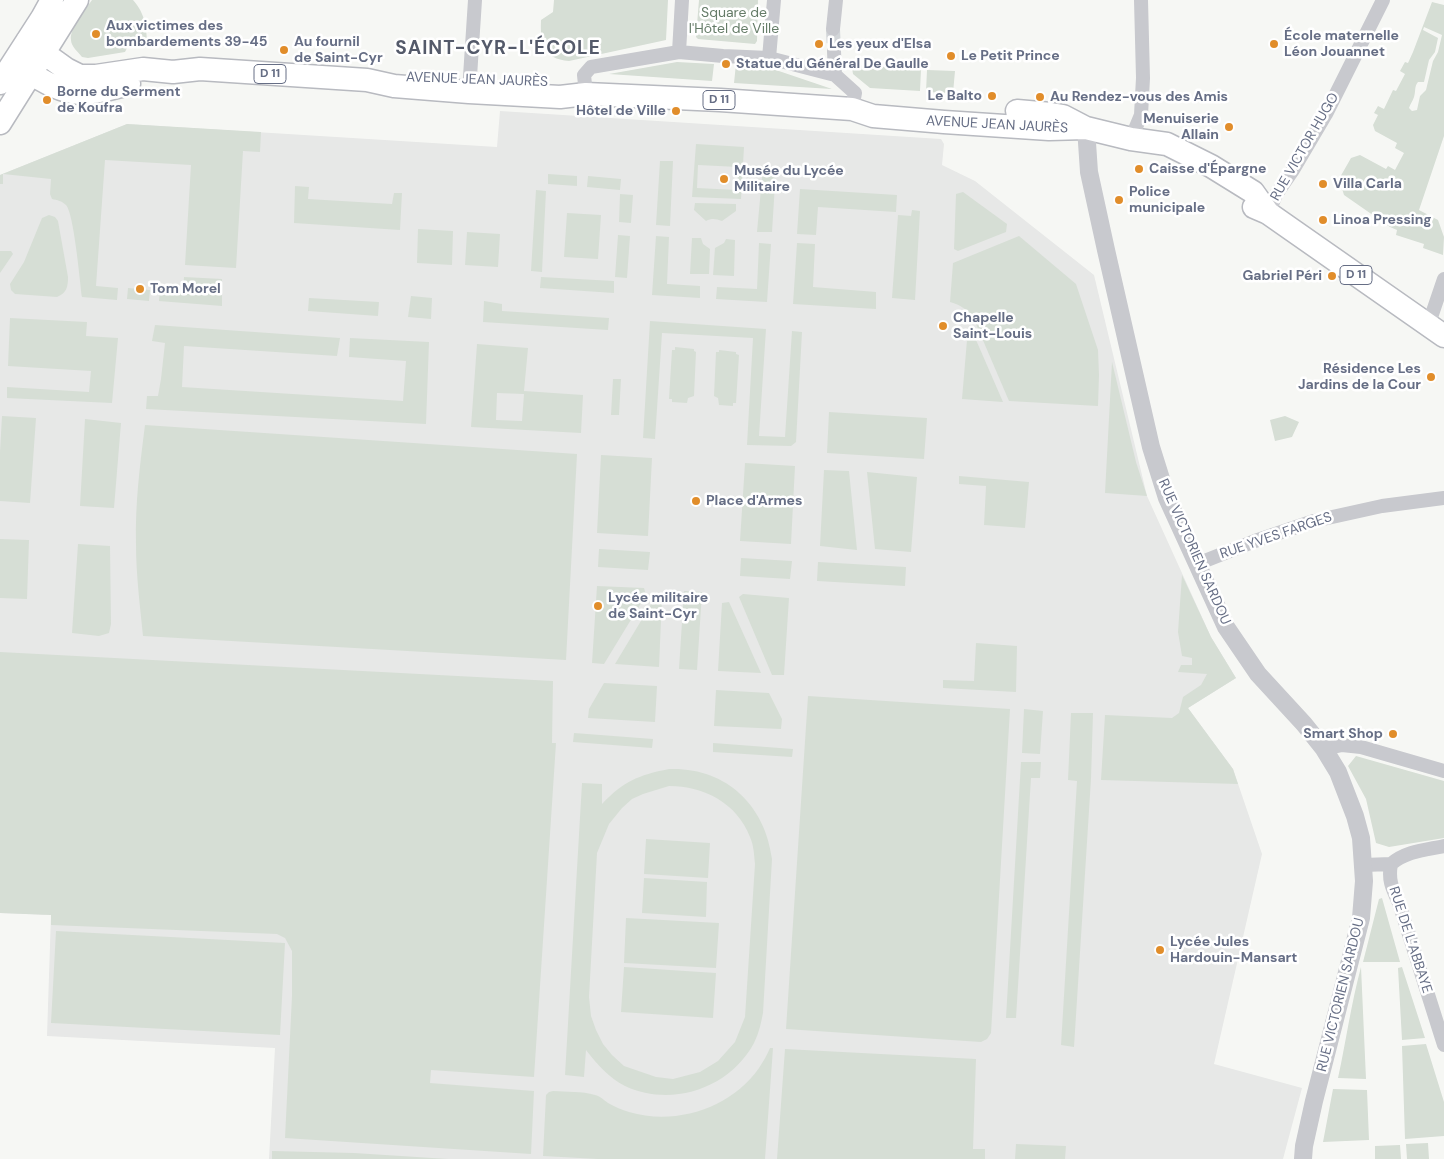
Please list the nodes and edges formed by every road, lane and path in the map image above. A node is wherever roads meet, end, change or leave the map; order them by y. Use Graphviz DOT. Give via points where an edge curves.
graph roads {
  1 [pos="52,0"];
  2 [pos="77,0"];
  3 [pos="475,0"];
  4 [pos="682,0"];
  5 [pos="774,0"];
  6 [pos="836,0"];
  7 [pos="1141,0"];
  8 [pos="1383,0"];
  9 [pos="833,29"];
  10 [pos="35,47"];
  11 [pos="834,51"];
  12 [pos="679,52"];
  13 [pos="769,58"];
  14 [pos="22,68"];
  15 [pos="173,72"];
  16 [pos="835,75"];
  17 [pos="0,83"];
  18 [pos="470,85"];
  19 [pos="586,94"];
  20 [pos="852,110"];
  21 [pos="0,123"];
  22 [pos="1086,128"];
  23 [pos="1131,139"];
  24 [pos="1268,213"];
  25 [pos="1444,280"];
  26 [pos="1436,331"];
  27 [pos="1444,498"];
  28 [pos="1197,564"];
  29 [pos="1324,749"];
  30 [pos="1444,771"];
  31 [pos="1444,846"];
  32 [pos="1391,864"];
  33 [pos="1364,865"];
  34 [pos="1444,1045"];
  35 [pos="1302,1155"];
  1 -- 10 [label="main road"];
  2 -- 10 [label="main road"];
  3 -- 18 [label="street"];
  4 -- 12 [label="street"];
  5 -- 13 [label="street"];
  6 -- 9 [label="street"];
  7 -- 23 [label="street" via="1142,115"];
  8 -- 24 [label="street, RUE VICTOR HUGO" via="1326,114"];
  10 -- 14 [label="main road"];
  10 -- 15 [label="main road" via="80,76 143,69"];
  11 -- 16 [label="street"];
  12 -- 13 [label="street"];
  12 -- 19 [label="street" via="591,67 584,74"];
  13 -- 16 [label="street"];
  14 -- 15 [label="main road" via="62,90 80,94"];
  14 -- 17 [label="main road"];
  14 -- 21 [label="main road"];
  15 -- 18 [label="main road, AVENUE JEAN JAURÈS / D 11" via="200,69 367,80 392,76"];
  16 -- 20 [label="street" via="855,93"];
  18 -- 19 [label="main road, AVENUE JEAN JAURÈS / D 11" via="560,97"];
  19 -- 20 [label="main road, AVENUE JEAN JAURÈS / D 11"];
  20 -- 22 [label="main road, AVENUE JEAN JAURÈS / D 11" via="873,116 1049,129"];
  22 -- 23 [label="main road, D 11"];
  22 -- 28 [label="street, RUE VICTORIEN SARDOU" via="1090,177 1151,447 1168,498"];
  23 -- 24 [label="main road, D 11" via="1167,144 1211,166 1253,192"];
  24 -- 26 [label="main road, D 11"];
  25 -- 26 [label="street"];
  27 -- 28 [label="street, RUE YVES FARGES" via="1382,506 1314,521"];
  28 -- 29 [label="street, RUE VICTORIEN SARDOU" via="1226,626 1258,674"];
  29 -- 30 [label="street" via="1342,745 1361,747"];
  29 -- 33 [label="street, RUE VICTORIEN SARDOU" via="1338,772 1355,816"];
  31 -- 32 [label="street" via="1410,853"];
  32 -- 33 [label="street"];
  32 -- 34 [label="street, RUE DE L’ABBAYE" via="1392,887"];
  33 -- 35 [label="street, RUE VICTORIEN SARDOU" via="1362,918"];
}
